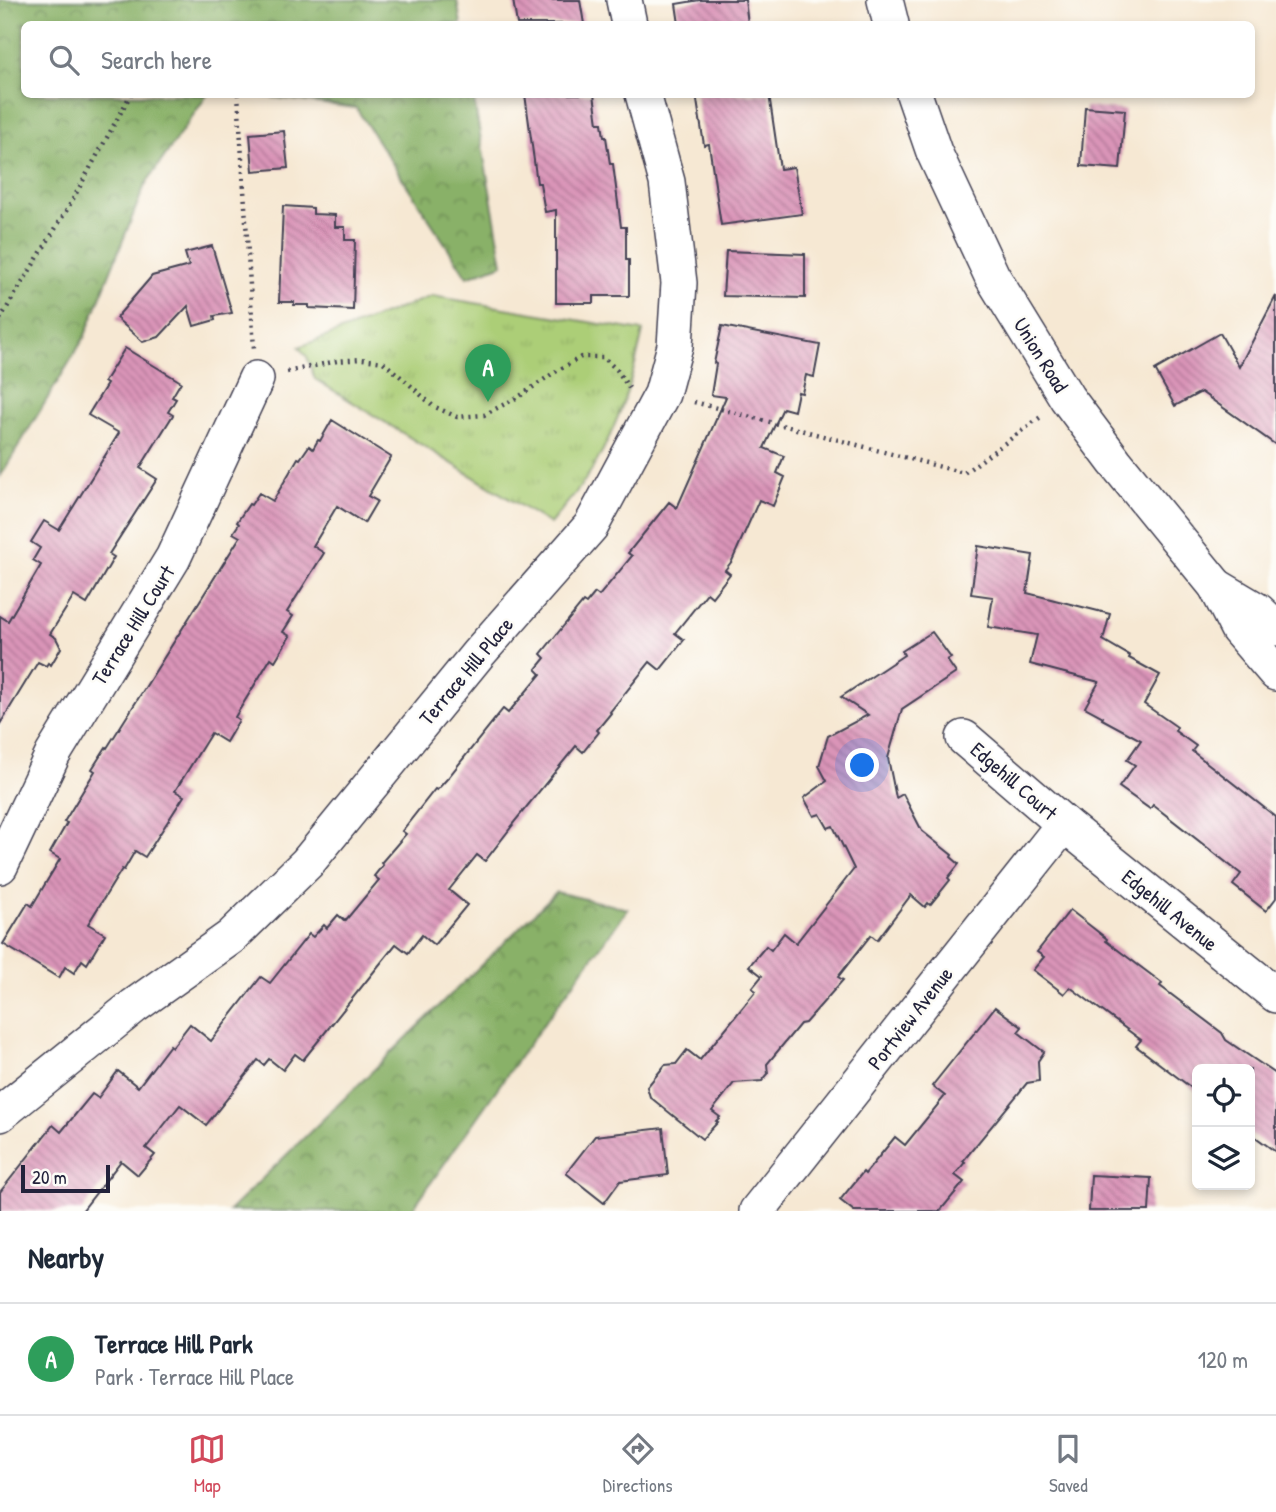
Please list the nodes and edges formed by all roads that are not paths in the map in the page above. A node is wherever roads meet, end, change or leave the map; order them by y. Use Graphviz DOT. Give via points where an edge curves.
graph roads {
  1 [pos="624,0"];
  2 [pos="885,0"];
  3 [pos="628,21"];
  4 [pos="890,21"];
  5 [pos="644,98"];
  6 [pos="915,98"];
  7 [pos="256,379"];
  8 [pos="1216,586"];
  9 [pos="1276,628"];
  10 [pos="1276,673"];
  11 [pos="964,738"];
  12 [pos="1064,824"];
  13 [pos="0,866"];
  14 [pos="1276,995"];
  15 [pos="0,1114"];
  16 [pos="757,1211"];
  1 -- 3 [label="street"];
  2 -- 4 [label="street"];
  5 -- 15 [label="street, Terrace Hill Place" via="667,182 679,283 675,346 660,397 590,526 307,863 232,937 134,1006"];
  6 -- 8 [label="street, Union Road" via="933,152 992,276 1067,398"];
  7 -- 13 [label="street, Terrace Hill Court" via="173,558 53,754"];
  8 -- 9 [label="street, Union Road" via="1258,611"];
  8 -- 10 [label="street, Union Road" via="1238,629"];
  11 -- 12 [label="street, Edgehill Court"];
  12 -- 14 [label="street, Edgehill Avenue"];
  12 -- 16 [label="street, Portview Avenue"];
}
